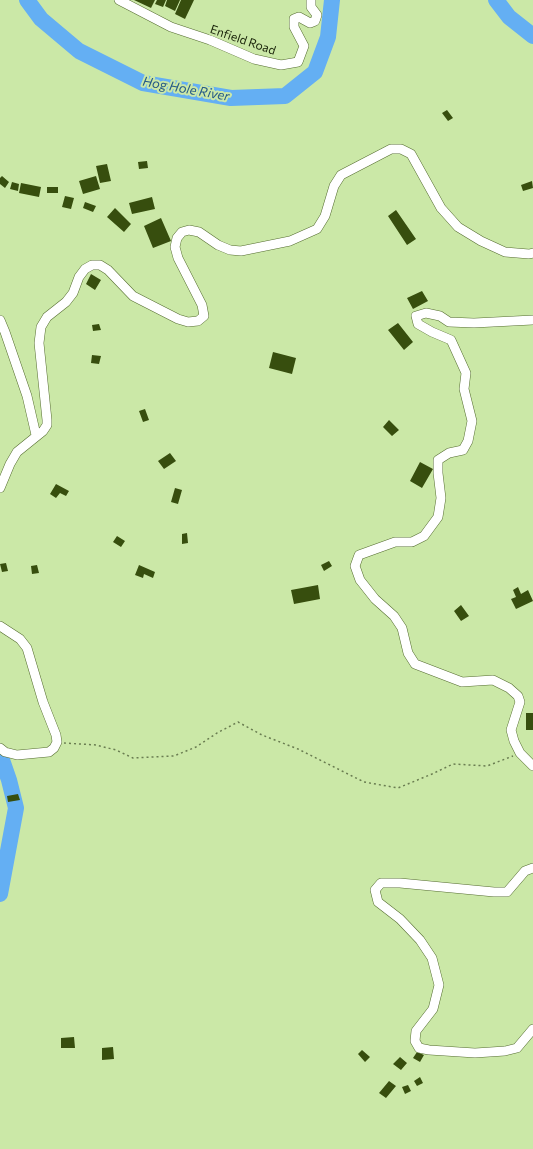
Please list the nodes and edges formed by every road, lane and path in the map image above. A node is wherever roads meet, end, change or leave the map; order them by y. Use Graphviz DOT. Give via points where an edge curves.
graph roads {
  1 [pos="120,0"];
  2 [pos="310,0"];
  3 [pos="533,253"];
  4 [pos="0,320"];
  5 [pos="533,320"];
  6 [pos="36,435"];
  7 [pos="0,488"];
  8 [pos="0,626"];
  9 [pos="56,742"];
  10 [pos="0,748"];
  11 [pos="520,753"];
  12 [pos="533,766"];
  13 [pos="533,868"];
  14 [pos="533,1029"];
  1 -- 2 [label="street, Enfield Road" via="171,27 254,59 281,65 298,62 304,46 294,27 294,19 299,17 310,23 315,21 317,15 311,7"];
  3 -- 6 [label="street" via="505,252 458,227 441,208 411,154 401,149 391,150 341,175 334,186 325,216 316,229 290,242 241,251 230,250 199,232 182,232 176,238 175,247 202,304 204,316 198,321 178,319 133,296 108,270 100,266 92,265 85,269 73,293 47,317 41,327 39,343 47,425"];
  4 -- 6 [label="street" via="27,396"];
  5 -- 11 [label="street" via="474,323 449,322 440,316 426,313 416,316 418,324 451,340 466,373 464,389 472,421 468,441 463,450 449,453 438,460 441,498 438,517 424,536 412,542 395,542 359,555 355,566 360,580 402,628 408,653 415,664 462,682 494,680 518,696 520,702 511,730"];
  6 -- 7 [label="street" via="17,452"];
  8 -- 9 [label="street" via="20,639 27,648 56,735"];
  9 -- 10 [label="street" via="49,752 17,755"];
  9 -- 11 [label="path" via="96,745 133,758 174,756 196,747 238,722 364,782 398,788 453,764 487,766"];
  11 -- 12 [label="street"];
  13 -- 14 [label="street" via="525,871 507,892 400,883 381,883 375,890 378,902 400,918 432,958 439,985 433,1009 416,1031 415,1041 419,1048 475,1053 505,1051 517,1048"];
}
